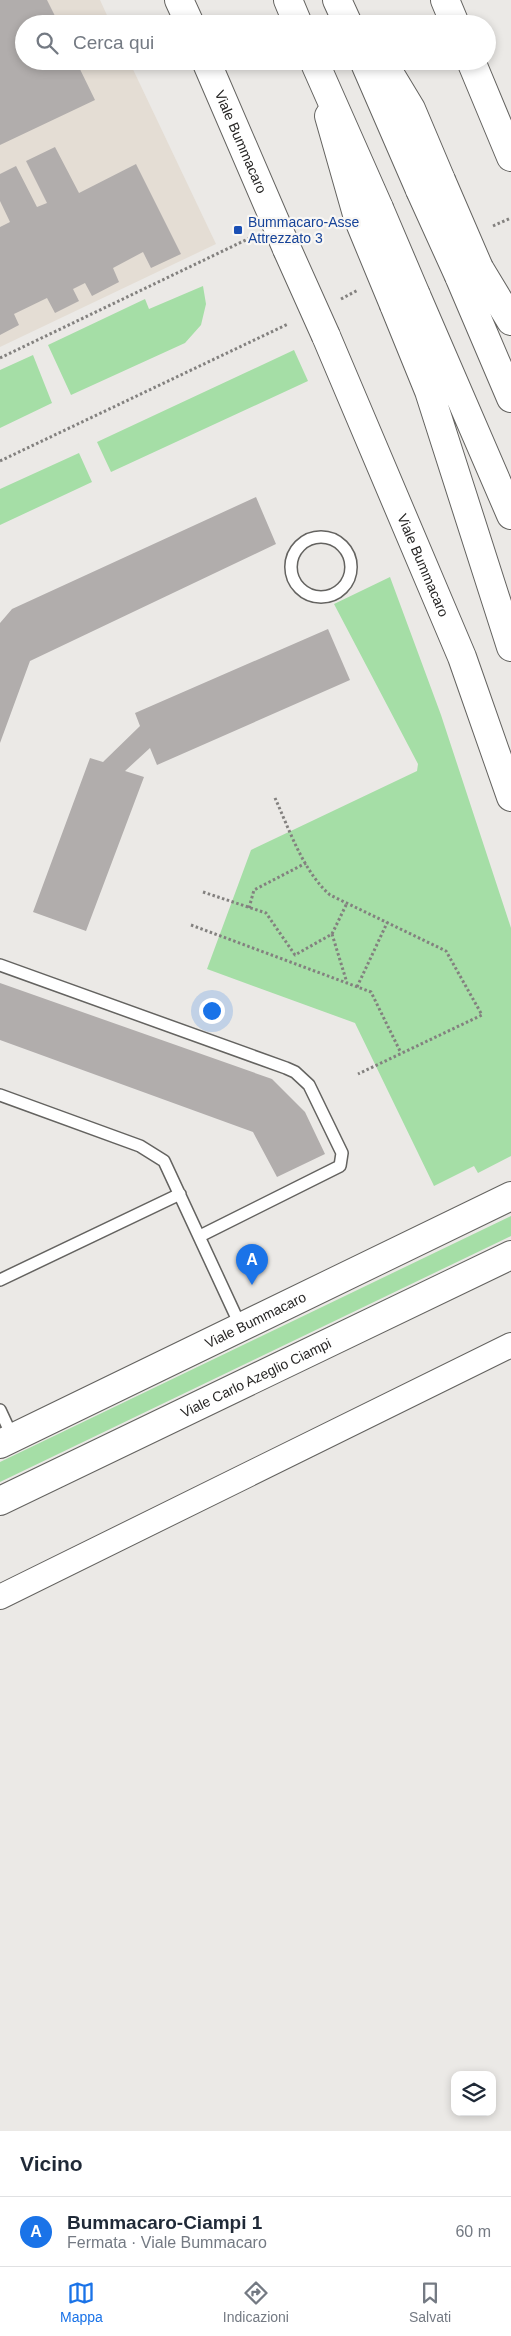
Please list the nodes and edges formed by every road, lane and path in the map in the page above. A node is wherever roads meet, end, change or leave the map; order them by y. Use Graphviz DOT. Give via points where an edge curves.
graph roads {
  1 [pos="180,0"];
  2 [pos="288,0"];
  3 [pos="337,0"];
  4 [pos="344,0"];
  5 [pos="445,0"];
  6 [pos="186,15"];
  7 [pos="294,15"];
  8 [pos="344,15"];
  9 [pos="353,15"];
  10 [pos="451,15"];
  11 [pos="210,70"];
  12 [pos="317,70"];
  13 [pos="369,70"];
  14 [pos="387,70"];
  15 [pos="475,70"];
  16 [pos="509,153"];
  17 [pos="430,185"];
  18 [pos="511,218"];
  19 [pos="484,230"];
  20 [pos="282,237"];
  21 [pos="469,272"];
  22 [pos="359,290"];
  23 [pos="406,300"];
  24 [pos="332,303"];
  25 [pos="296,320"];
  26 [pos="511,321"];
  27 [pos="0,358"];
  28 [pos="511,398"];
  29 [pos="0,461"];
  30 [pos="511,515"];
  31 [pos="295,582"];
  32 [pos="511,647"];
  33 [pos="511,797"];
  34 [pos="275,798"];
  35 [pos="306,863"];
  36 [pos="203,892"];
  37 [pos="347,903"];
  38 [pos="249,908"];
  39 [pos="387,923"];
  40 [pos="191,925"];
  41 [pos="332,934"];
  42 [pos="295,955"];
  43 [pos="292,962"];
  44 [pos="0,966"];
  45 [pos="347,983"];
  46 [pos="357,987"];
  47 [pos="402,1054"];
  48 [pos="358,1074"];
  49 [pos="0,1095"];
  50 [pos="180,1194"];
  51 [pos="511,1196"];
  52 [pos="200,1236"];
  53 [pos="511,1255"];
  54 [pos="0,1280"];
  55 [pos="241,1329"];
  56 [pos="511,1344"];
  57 [pos="0,1410"];
  58 [pos="6,1441"];
  59 [pos="0,1501"];
  60 [pos="0,1597"];
  1 -- 6 [label="main road"];
  2 -- 7 [label="main road"];
  3 -- 8 [label="main road"];
  4 -- 9 [label="main road"];
  5 -- 10 [label="main road"];
  11 -- 20 [label="main road, Viale Bummacaro"];
  12 -- 23 [label="main road, bridge" via="368,213"];
  13 -- 17 [label="main road"];
  14 -- 17 [label="main road" via="411,110"];
  15 -- 16 [label="main road"];
  17 -- 21 [label="main road, bridge"];
  18 -- 19 [label="path"];
  20 -- 27 [label="path"];
  20 -- 33 [label="main road, Viale Bummacaro, bridge" via="462,657"];
  21 -- 26 [label="main road"];
  21 -- 28 [label="main road"];
  22 -- 24 [label="path"];
  23 -- 30 [label="main road"];
  23 -- 32 [label="main road" via="429,391"];
  25 -- 29 [label="path"];
  31 -- 31 [label="lane" via="309,594 318,596 337,592 345,585 351,566 344,547 326,537 307,540 294,554 292,572"];
  34 -- 35 [label="path"];
  35 -- 37 [label="path" via="321,887"];
  35 -- 38 [label="path" via="254,890"];
  36 -- 38 [label="path"];
  37 -- 39 [label="path"];
  37 -- 41 [label="path"];
  38 -- 42 [label="path" via="266,913"];
  39 -- 46 [label="path"];
  39 -- 47 [label="path" via="446,951 482,1015"];
  40 -- 43 [label="path"];
  41 -- 42 [label="path"];
  41 -- 45 [label="path"];
  42 -- 43 [label="path"];
  43 -- 45 [label="path"];
  44 -- 52 [label="lane" via="286,1068 309,1085 342,1153 340,1166"];
  45 -- 46 [label="path"];
  46 -- 47 [label="path" via="371,992"];
  47 -- 48 [label="path"];
  49 -- 50 [label="lane" via="154,1153 164,1161"];
  50 -- 52 [label="lane"];
  50 -- 54 [label="lane"];
  51 -- 55 [label="main road, Viale Bummacaro"];
  52 -- 55 [label="lane"];
  53 -- 59 [label="main road, Viale Carlo Azeglio Ciampi"];
  55 -- 58 [label="main road, Viale Bummacaro"];
  56 -- 60 [label="street"];
  57 -- 58 [label="lane"];
}
